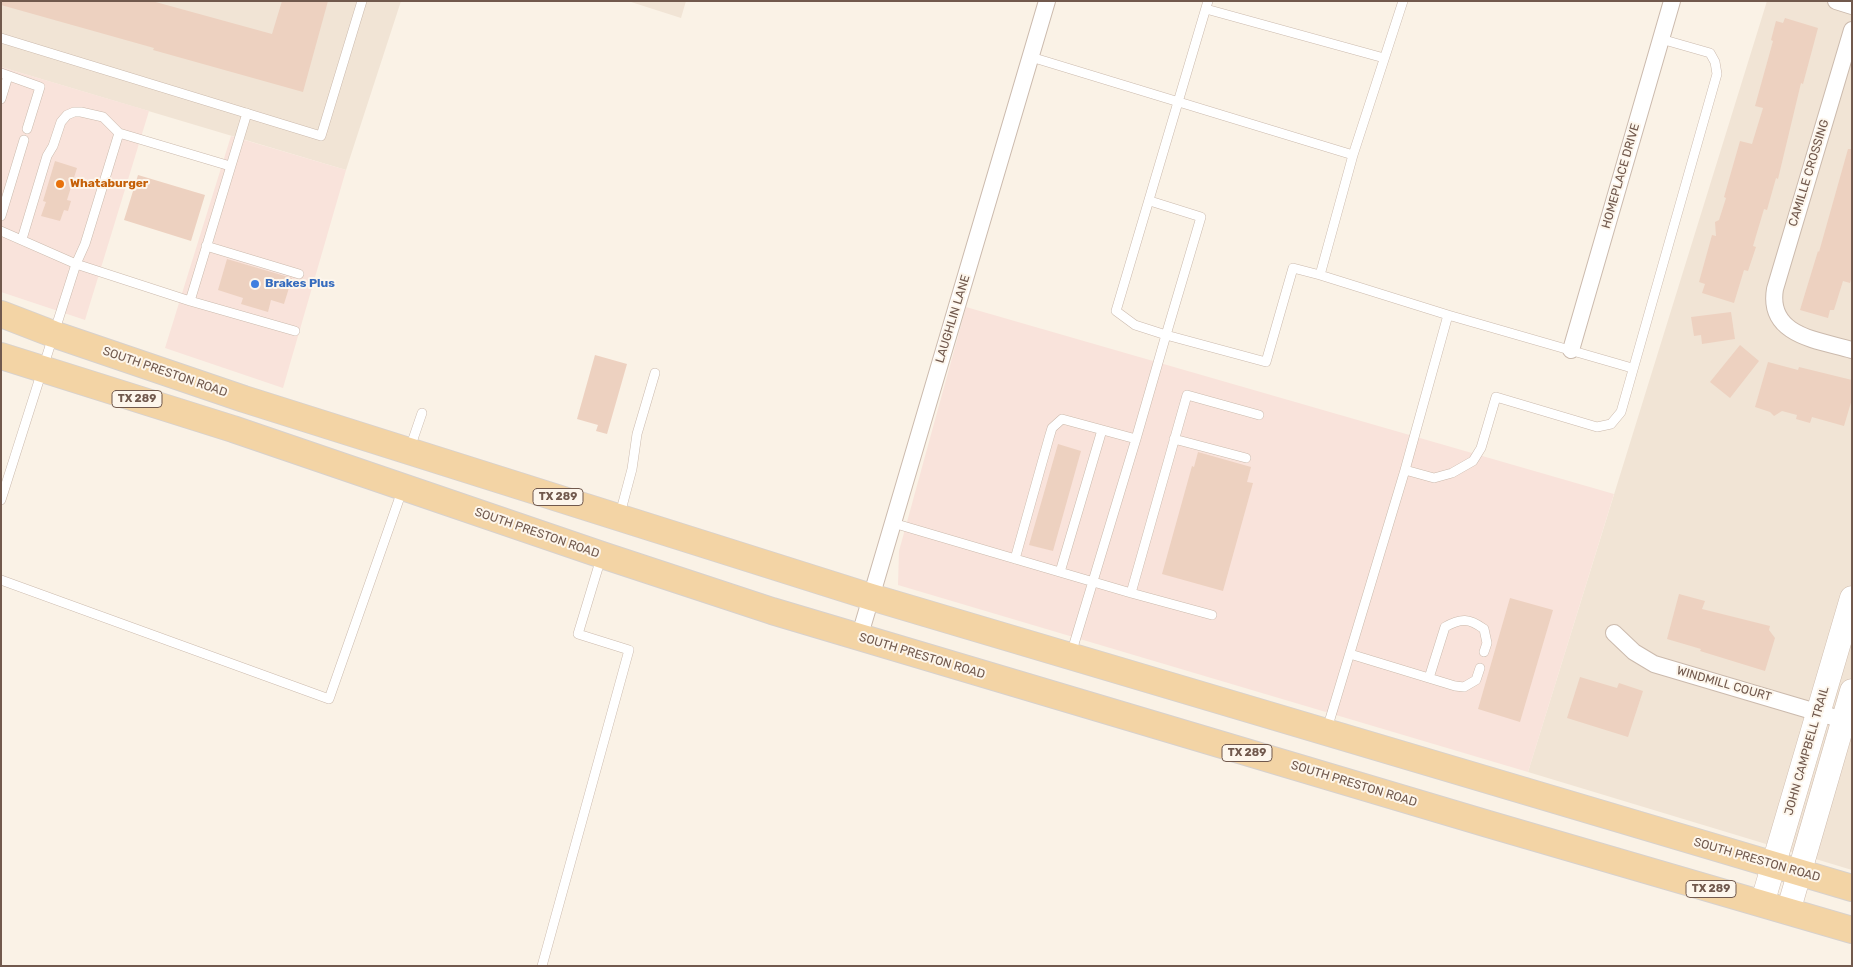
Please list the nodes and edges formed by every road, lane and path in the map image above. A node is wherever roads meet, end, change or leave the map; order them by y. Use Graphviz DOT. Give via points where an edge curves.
graph roads {
  1 [pos="362,1"];
  2 [pos="1048,1"];
  3 [pos="1402,1"];
  4 [pos="1672,1"];
  5 [pos="1836,1"];
  6 [pos="1207,5"];
  7 [pos="1852,6"];
  8 [pos="1852,30"];
  9 [pos="1,38"];
  10 [pos="1661,39"];
  11 [pos="1031,57"];
  12 [pos="1384,58"];
  13 [pos="5,75"];
  14 [pos="1,99"];
  15 [pos="1179,102"];
  16 [pos="247,113"];
  17 [pos="27,129"];
  18 [pos="119,133"];
  19 [pos="24,140"];
  20 [pos="1353,154"];
  21 [pos="230,166"];
  22 [pos="1150,201"];
  23 [pos="1,216"];
  24 [pos="1,231"];
  25 [pos="22,239"];
  26 [pos="206,246"];
  27 [pos="76,264"];
  28 [pos="300,274"];
  29 [pos="1320,275"];
  30 [pos="190,300"];
  31 [pos="1,314"];
  32 [pos="1448,315"];
  33 [pos="295,332"];
  34 [pos="53,334"];
  35 [pos="1166,335"];
  36 [pos="1571,350"];
  37 [pos="1852,350"];
  38 [pos="1,356"];
  39 [pos="42,368"];
  40 [pos="1632,368"];
  41 [pos="655,373"];
  42 [pos="422,413"];
  43 [pos="1259,415"];
  44 [pos="1102,430"];
  45 [pos="1174,438"];
  46 [pos="1136,440"];
  47 [pos="410,450"];
  48 [pos="1246,458"];
  49 [pos="1405,470"];
  50 [pos="404,488"];
  51 [pos="1,500"];
  52 [pos="620,517"];
  53 [pos="893,524"];
  54 [pos="602,555"];
  55 [pos="1015,559"];
  56 [pos="1060,572"];
  57 [pos="1,580"];
  58 [pos="1093,581"];
  59 [pos="1131,593"];
  60 [pos="871,597"];
  61 [pos="1852,598"];
  62 [pos="1212,615"];
  63 [pos="1614,633"];
  64 [pos="859,638"];
  65 [pos="1484,652"];
  66 [pos="1350,654"];
  67 [pos="1070,657"];
  68 [pos="1480,668"];
  69 [pos="1429,678"];
  70 [pos="1852,691"];
  71 [pos="1818,712"];
  72 [pos="1843,720"];
  73 [pos="1326,732"];
  74 [pos="1773,866"];
  75 [pos="1800,873"];
  76 [pos="1852,888"];
  77 [pos="1762,904"];
  78 [pos="1788,912"];
  79 [pos="1852,930"];
  80 [pos="542,966"];
  1 -- 16 [label="lane" via="321,136"];
  2 -- 11 [label="street, LAUGHLIN LANE"];
  3 -- 12 [label="lane"];
  4 -- 10 [label="street, HOMEPLACE DRIVE"];
  5 -- 7 [label="street"];
  6 -- 12 [label="lane"];
  6 -- 15 [label="lane"];
  8 -- 37 [label="street, CAMILLE CROSSING" via="1773,302 1783,325 1795,333"];
  9 -- 16 [label="lane"];
  10 -- 36 [label="street, HOMEPLACE DRIVE"];
  10 -- 40 [label="lane" via="1710,53 1716,62 1717,74"];
  11 -- 15 [label="lane"];
  11 -- 53 [label="street, LAUGHLIN LANE"];
  12 -- 20 [label="lane"];
  13 -- 14 [label="lane"];
  13 -- 17 [label="lane" via="40,87"];
  15 -- 20 [label="lane"];
  15 -- 22 [label="lane"];
  16 -- 21 [label="lane"];
  18 -- 21 [label="lane"];
  18 -- 25 [label="lane" via="103,117 81,112 67,115 47,156"];
  18 -- 27 [label="lane"];
  19 -- 23 [label="lane"];
  20 -- 29 [label="lane"];
  21 -- 26 [label="lane"];
  22 -- 35 [label="lane" via="1116,311 1135,325"];
  22 -- 35 [label="lane" via="1201,217"];
  24 -- 25 [label="lane"];
  25 -- 27 [label="lane"];
  26 -- 28 [label="lane"];
  26 -- 30 [label="lane"];
  27 -- 30 [label="lane"];
  27 -- 34 [label="lane"];
  29 -- 32 [label="lane"];
  29 -- 35 [label="lane" via="1293,268 1266,362"];
  30 -- 33 [label="lane"];
  31 -- 34 [label="main road, SOUTH PRESTON ROAD / TX 289"];
  32 -- 36 [label="lane"];
  32 -- 49 [label="lane"];
  34 -- 39 [label="lane"];
  34 -- 47 [label="main road, SOUTH PRESTON ROAD / TX 289" via="244,399"];
  35 -- 46 [label="lane"];
  36 -- 40 [label="lane"];
  38 -- 39 [label="main road, SOUTH PRESTON ROAD / TX 289"];
  39 -- 50 [label="main road, SOUTH PRESTON ROAD / TX 289"];
  39 -- 51 [label="lane"];
  40 -- 49 [label="lane" via="1621,412 1611,424 1597,427 1496,397 1481,448 1473,461 1452,473 1434,478"];
  41 -- 52 [label="lane" via="637,434"];
  42 -- 47 [label="lane"];
  43 -- 45 [label="lane" via="1187,395"];
  44 -- 46 [label="lane"];
  44 -- 55 [label="lane" via="1062,418 1052,428"];
  44 -- 56 [label="lane"];
  45 -- 48 [label="lane"];
  45 -- 59 [label="lane"];
  46 -- 58 [label="lane"];
  47 -- 52 [label="main road, SOUTH PRESTON ROAD / TX 289"];
  49 -- 66 [label="lane"];
  50 -- 54 [label="main road, SOUTH PRESTON ROAD / TX 289"];
  50 -- 57 [label="lane" via="329,699"];
  52 -- 60 [label="main road, SOUTH PRESTON ROAD / TX 289"];
  53 -- 55 [label="lane"];
  53 -- 60 [label="street, LAUGHLIN LANE"];
  54 -- 64 [label="main road, SOUTH PRESTON ROAD / TX 289"];
  54 -- 80 [label="lane" via="578,634 629,650"];
  55 -- 56 [label="lane"];
  56 -- 58 [label="lane"];
  58 -- 59 [label="lane"];
  58 -- 67 [label="lane"];
  59 -- 62 [label="lane"];
  60 -- 64 [label="street, LAUGHLIN LANE"];
  60 -- 67 [label="main road, SOUTH PRESTON ROAD / TX 289"];
  61 -- 71 [label="street, JOHN CAMPBELL TRAIL"];
  63 -- 71 [label="street, WINDMILL COURT" via="1634,652 1654,664"];
  64 -- 77 [label="main road, SOUTH PRESTON ROAD / TX 289"];
  65 -- 69 [label="lane" via="1487,643 1484,630 1472,621 1456,620 1445,627"];
  66 -- 69 [label="lane"];
  66 -- 73 [label="lane"];
  67 -- 73 [label="main road, SOUTH PRESTON ROAD / TX 289"];
  68 -- 69 [label="lane" via="1476,680 1464,687"];
  70 -- 72 [label="street"];
  71 -- 72 [label="street, WINDMILL COURT"];
  71 -- 74 [label="street, JOHN CAMPBELL TRAIL"];
  72 -- 75 [label="street"];
  73 -- 74 [label="main road, SOUTH PRESTON ROAD / TX 289"];
  74 -- 75 [label="main road, SOUTH PRESTON ROAD / TX 289"];
  74 -- 77 [label="street, JOHN CAMPBELL TRAIL"];
  75 -- 76 [label="main road, SOUTH PRESTON ROAD / TX 289"];
  75 -- 78 [label="street"];
  77 -- 78 [label="main road, SOUTH PRESTON ROAD / TX 289"];
  78 -- 79 [label="main road, SOUTH PRESTON ROAD / TX 289"];
}
